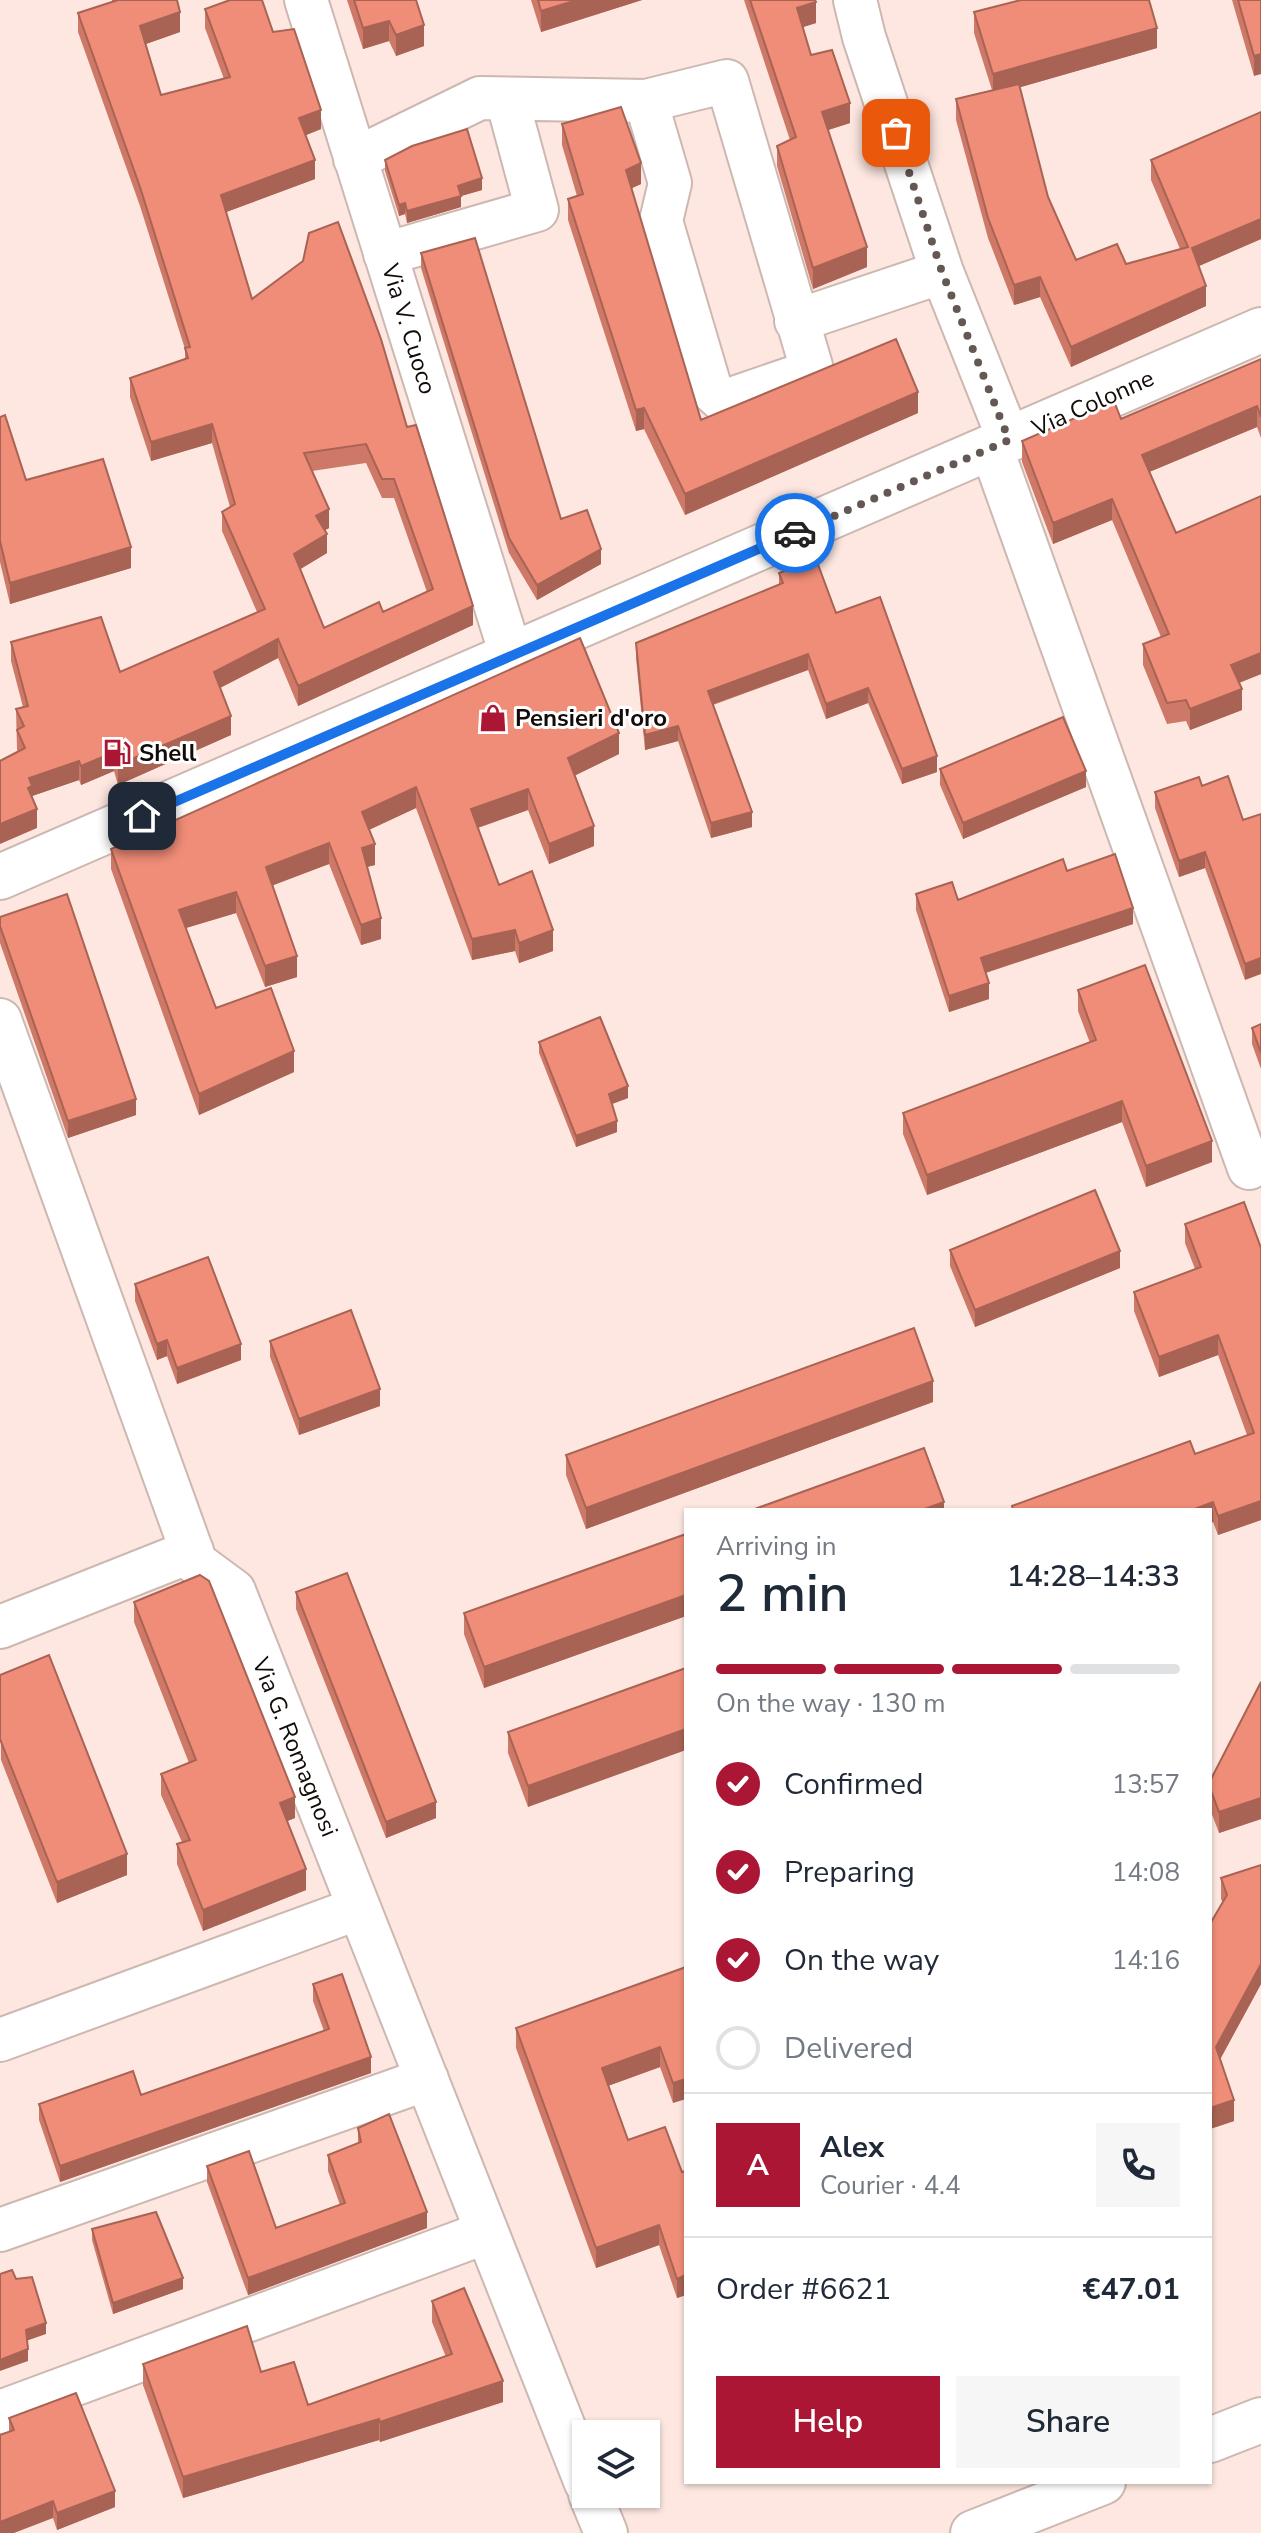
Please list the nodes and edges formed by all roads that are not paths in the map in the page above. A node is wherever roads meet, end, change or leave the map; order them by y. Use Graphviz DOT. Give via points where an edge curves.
graph roads {
  1 [pos="306,0"];
  2 [pos="855,0"];
  3 [pos="507,99"];
  4 [pos="646,101"];
  5 [pos="355,159"];
  6 [pos="385,254"];
  7 [pos="942,272"];
  8 [pos="796,321"];
  9 [pos="1261,330"];
  10 [pos="1000,444"];
  11 [pos="512,658"];
  12 [pos="0,877"];
  13 [pos="0,1020"];
  14 [pos="1249,1168"];
  15 [pos="192,1551"];
  16 [pos="0,1627"];
  17 [pos="359,1908"];
  18 [pos="0,2040"];
  19 [pos="427,2079"];
  20 [pos="0,2230"];
  21 [pos="487,2232"];
  22 [pos="0,2412"];
  23 [pos="1261,2420"];
  24 [pos="1212,2439"];
  25 [pos="572,2448"];
  26 [pos="1098,2484"];
  27 [pos="596,2508"];
  28 [pos="606,2533"];
  29 [pos="973,2533"];
  1 -- 5 [label="street, Via V. Cuoco"];
  2 -- 7 [label="street"];
  3 -- 4 [label="street"];
  3 -- 5 [label="street" via="480,98"];
  3 -- 6 [label="street" via="537,210"];
  4 -- 8 [label="street" via="727,81"];
  4 -- 8 [label="street" via="670,183 661,221 711,390 722,400 734,398 807,373 811,366"];
  5 -- 6 [label="street, Via V. Cuoco"];
  6 -- 11 [label="street, Via V. Cuoco"];
  7 -- 8 [label="street"];
  7 -- 10 [label="street"];
  9 -- 10 [label="main road, Via Colonne"];
  10 -- 11 [label="main road, Via Colonne"];
  10 -- 14 [label="street"];
  11 -- 12 [label="main road, Via Colonne"];
  13 -- 15 [label="street, Via G. Romagnosi"];
  15 -- 16 [label="street"];
  15 -- 17 [label="street, Via G. Romagnosi" via="196,1563 234,1591"];
  17 -- 18 [label="street"];
  17 -- 19 [label="street, Via G. Romagnosi"];
  19 -- 20 [label="street"];
  19 -- 21 [label="street, Via G. Romagnosi"];
  21 -- 22 [label="street"];
  21 -- 25 [label="street, Via G. Romagnosi"];
  23 -- 24 [label="main road"];
  26 -- 29 [label="main road"];
  27 -- 28 [label="street"];
}
